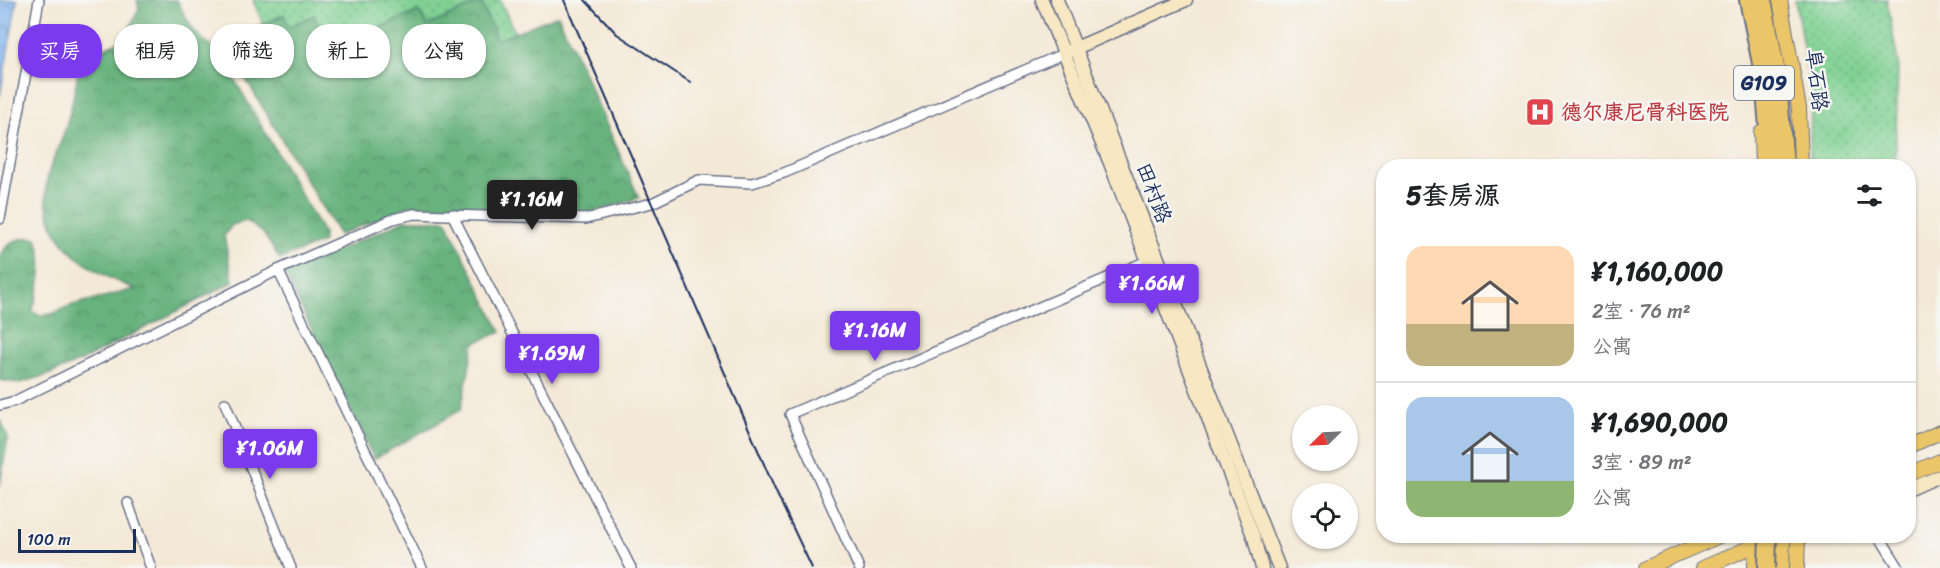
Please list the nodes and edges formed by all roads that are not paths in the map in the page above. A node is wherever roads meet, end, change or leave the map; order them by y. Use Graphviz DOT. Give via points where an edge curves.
graph roads {
  1 [pos="39,0"];
  2 [pos="1042,0"];
  3 [pos="1057,0"];
  4 [pos="1186,0"];
  5 [pos="1740,0"];
  6 [pos="1748,0"];
  7 [pos="1763,0"];
  8 [pos="1780,0"];
  9 [pos="1071,51"];
  10 [pos="1762,159"];
  11 [pos="1770,159"];
  12 [pos="1784,159"];
  13 [pos="1802,159"];
  14 [pos="452,214"];
  15 [pos="0,219"];
  16 [pos="1148,261"];
  17 [pos="278,270"];
  18 [pos="225,403"];
  19 [pos="0,405"];
  20 [pos="1936,432"];
  21 [pos="1916,443"];
  22 [pos="1940,461"];
  23 [pos="1916,472"];
  24 [pos="1940,476"];
  25 [pos="1916,486"];
  26 [pos="128,503"];
  27 [pos="1703,543"];
  28 [pos="1752,543"];
  29 [pos="1759,543"];
  30 [pos="1761,543"];
  31 [pos="1780,543"];
  32 [pos="1798,543"];
  33 [pos="1883,543"];
  34 [pos="152,568"];
  35 [pos="291,568"];
  36 [pos="422,568"];
  37 [pos="631,568"];
  38 [pos="859,568"];
  39 [pos="1262,568"];
  40 [pos="1279,568"];
  41 [pos="1646,568"];
  42 [pos="1703,568"];
  43 [pos="1755,568"];
  44 [pos="1767,568"];
  45 [pos="1781,568"];
  46 [pos="1797,568"];
  47 [pos="1899,568"];
  1 -- 15 [label="street"];
  2 -- 9 [label="main road, 田村路"];
  3 -- 9 [label="main road, 田村路"];
  4 -- 9 [label="main road"];
  5 -- 10 [label="main road" via="1753,49"];
  6 -- 11 [label="highway, G109" via="1764,78"];
  7 -- 12 [label="highway, 阜石路 / G109" via="1777,73"];
  8 -- 13 [label="main road, 阜石路" via="1799,108"];
  9 -- 14 [label="street" via="752,183 699,180 652,203 586,219"];
  9 -- 16 [label="main road, 田村路"];
  9 -- 40 [label="main road, 田村路"];
  14 -- 17 [label="street" via="414,214 393,219"];
  14 -- 37 [label="street"];
  16 -- 38 [label="street" via="790,414"];
  16 -- 39 [label="main road, 田村路"];
  17 -- 19 [label="street"];
  17 -- 36 [label="street"];
  18 -- 35 [label="street"];
  20 -- 21 [label="main road"];
  22 -- 23 [label="main road"];
  24 -- 25 [label="main road"];
  26 -- 34 [label="street"];
  27 -- 41 [label="main road"];
  28 -- 42 [label="main road"];
  29 -- 43 [label="main road"];
  30 -- 44 [label="highway, bridge"];
  31 -- 45 [label="highway"];
  32 -- 46 [label="main road"];
  33 -- 47 [label="street"];
}
